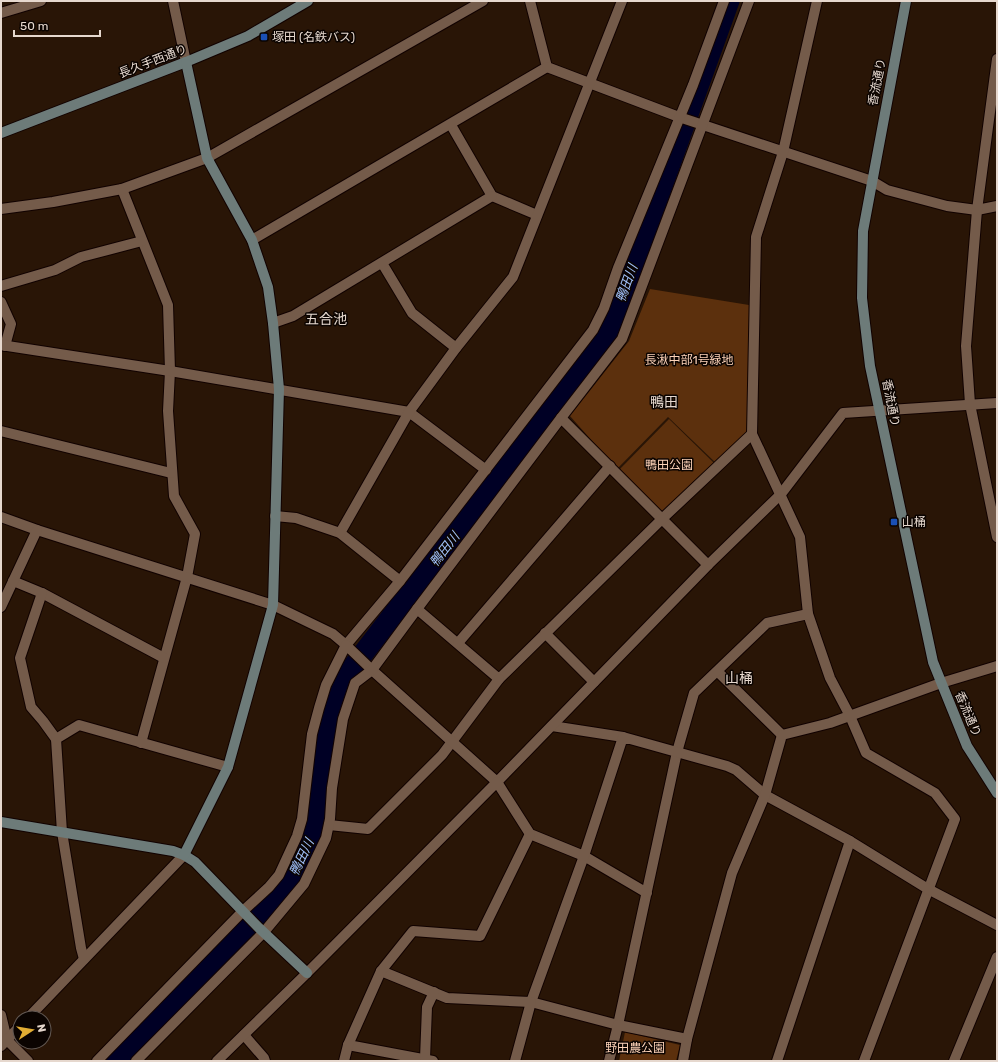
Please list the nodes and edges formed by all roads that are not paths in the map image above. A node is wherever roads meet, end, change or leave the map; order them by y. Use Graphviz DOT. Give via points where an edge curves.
graph roads {
  1 [pos="41,1"];
  2 [pos="173,1"];
  3 [pos="308,1"];
  4 [pos="483,1"];
  5 [pos="530,1"];
  6 [pos="622,1"];
  7 [pos="724,1"];
  8 [pos="749,1"];
  9 [pos="817,1"];
  10 [pos="906,1"];
  11 [pos="18,5"];
  12 [pos="1,13"];
  13 [pos="997,59"];
  14 [pos="186,62"];
  15 [pos="547,67"];
  16 [pos="590,83"];
  17 [pos="679,118"];
  18 [pos="451,125"];
  19 [pos="703,125"];
  20 [pos="1,133"];
  21 [pos="783,152"];
  22 [pos="207,158"];
  23 [pos="872,181"];
  24 [pos="122,188"];
  25 [pos="492,196"];
  26 [pos="997,206"];
  27 [pos="1,209"];
  28 [pos="978,210"];
  29 [pos="537,215"];
  30 [pos="252,240"];
  31 [pos="142,241"];
  32 [pos="382,263"];
  33 [pos="1,286"];
  34 [pos="1,302"];
  35 [pos="273,323"];
  36 [pos="2,346"];
  37 [pos="456,348"];
  38 [pos="170,371"];
  39 [pos="279,389"];
  40 [pos="997,403"];
  41 [pos="970,404"];
  42 [pos="879,410"];
  43 [pos="409,412"];
  44 [pos="561,418"];
  45 [pos="1,431"];
  46 [pos="752,434"];
  47 [pos="610,466"];
  48 [pos="486,470"];
  49 [pos="171,473"];
  50 [pos="781,494"];
  51 [pos="275,516"];
  52 [pos="1,517"];
  53 [pos="663,518"];
  54 [pos="36,530"];
  55 [pos="340,533"];
  56 [pos="997,537"];
  57 [pos="708,565"];
  58 [pos="187,577"];
  59 [pos="13,581"];
  60 [pos="400,581"];
  61 [pos="42,593"];
  62 [pos="273,605"];
  63 [pos="1,607"];
  64 [pos="417,608"];
  65 [pos="808,614"];
  66 [pos="545,633"];
  67 [pos="458,643"];
  68 [pos="346,645"];
  69 [pos="164,658"];
  70 [pos="997,666"];
  71 [pos="372,670"];
  72 [pos="718,672"];
  73 [pos="499,679"];
  74 [pos="594,682"];
  75 [pos="941,683"];
  76 [pos="850,716"];
  77 [pos="552,726"];
  78 [pos="782,735"];
  79 [pos="623,737"];
  80 [pos="56,739"];
  81 [pos="452,741"];
  82 [pos="140,743"];
  83 [pos="677,752"];
  84 [pos="228,767"];
  85 [pos="497,782"];
  86 [pos="997,793"];
  87 [pos="765,795"];
  88 [pos="1,822"];
  89 [pos="329,824"];
  90 [pos="62,832"];
  91 [pos="530,834"];
  92 [pos="850,841"];
  93 [pos="184,855"];
  94 [pos="584,856"];
  95 [pos="928,889"];
  96 [pos="647,893"];
  97 [pos="245,913"];
  98 [pos="997,925"];
  99 [pos="261,930"];
  100 [pos="997,957"];
  101 [pos="84,959"];
  102 [pos="381,971"];
  103 [pos="307,973"];
  104 [pos="434,992"];
  105 [pos="531,1002"];
  106 [pos="36,1010"];
  107 [pos="1,1015"];
  108 [pos="618,1025"];
  109 [pos="12,1034"];
  110 [pos="244,1035"];
  111 [pos="688,1039"];
  112 [pos="4,1043"];
  113 [pos="348,1045"];
  114 [pos="429,1060"];
  115 [pos="28,1061"];
  116 [pos="97,1061"];
  117 [pos="136,1061"];
  118 [pos="217,1061"];
  119 [pos="264,1061"];
  120 [pos="344,1061"];
  121 [pos="515,1061"];
  122 [pos="609,1061"];
  123 [pos="683,1061"];
  124 [pos="777,1061"];
  125 [pos="864,1061"];
  126 [pos="954,1061"];
  1 -- 11 [label="street"];
  2 -- 14 [label="street"];
  3 -- 14 [label="street, 長久手西通り" via="248,36"];
  4 -- 22 [label="street"];
  5 -- 15 [label="street"];
  6 -- 16 [label="street"];
  7 -- 17 [label="street"];
  8 -- 19 [label="street"];
  9 -- 21 [label="street"];
  10 -- 23 [label="street, 香流通り"];
  11 -- 12 [label="street"];
  13 -- 28 [label="street"];
  14 -- 20 [label="street, 長久手西通り"];
  14 -- 22 [label="street"];
  15 -- 16 [label="street"];
  15 -- 18 [label="street"];
  16 -- 17 [label="street"];
  16 -- 29 [label="street"];
  17 -- 19 [label="street"];
  17 -- 48 [label="street" via="594,330"];
  18 -- 25 [label="street"];
  18 -- 30 [label="street"];
  19 -- 21 [label="street"];
  19 -- 44 [label="street" via="622,339"];
  21 -- 23 [label="street"];
  21 -- 46 [label="street" via="756,237"];
  22 -- 24 [label="street"];
  22 -- 30 [label="street"];
  23 -- 28 [label="street" via="887,190 947,206"];
  23 -- 42 [label="street, 香流通り" via="863,231 862,298 870,366"];
  24 -- 27 [label="street"];
  24 -- 31 [label="street"];
  25 -- 29 [label="street"];
  25 -- 32 [label="street"];
  26 -- 28 [label="street"];
  28 -- 41 [label="street" via="966,346"];
  29 -- 37 [label="street" via="513,277"];
  30 -- 35 [label="street" via="268,287"];
  31 -- 33 [label="street" via="81,257 54,270"];
  31 -- 38 [label="street" via="168,305"];
  32 -- 35 [label="street" via="293,316"];
  32 -- 37 [label="street" via="412,313"];
  34 -- 36 [label="street" via="11,324"];
  35 -- 39 [label="street"];
  36 -- 38 [label="street"];
  37 -- 43 [label="street"];
  38 -- 39 [label="street"];
  38 -- 49 [label="street" via="168,411"];
  39 -- 43 [label="street"];
  39 -- 51 [label="street"];
  40 -- 41 [label="street"];
  41 -- 42 [label="street"];
  41 -- 56 [label="street"];
  42 -- 50 [label="street" via="843,413"];
  42 -- 75 [label="street, 香流通り" via="933,662"];
  43 -- 48 [label="street"];
  43 -- 55 [label="street"];
  44 -- 47 [label="street"];
  44 -- 64 [label="street"];
  45 -- 49 [label="street"];
  46 -- 50 [label="street"];
  46 -- 53 [label="street"];
  47 -- 53 [label="street"];
  47 -- 67 [label="street"];
  48 -- 60 [label="street"];
  49 -- 58 [label="street" via="174,496 195,534"];
  50 -- 57 [label="street"];
  50 -- 65 [label="street" via="800,537"];
  51 -- 55 [label="street" via="296,518"];
  51 -- 62 [label="street"];
  52 -- 54 [label="street"];
  53 -- 57 [label="street"];
  53 -- 66 [label="street"];
  54 -- 58 [label="street"];
  54 -- 59 [label="street"];
  55 -- 60 [label="street"];
  57 -- 74 [label="street"];
  58 -- 62 [label="street"];
  58 -- 69 [label="street"];
  59 -- 61 [label="street"];
  59 -- 63 [label="street"];
  60 -- 68 [label="street"];
  61 -- 69 [label="street"];
  61 -- 80 [label="street" via="20,658 31,707"];
  62 -- 68 [label="street" via="333,634"];
  62 -- 84 [label="street"];
  64 -- 67 [label="street"];
  64 -- 71 [label="street"];
  65 -- 72 [label="street" via="767,623"];
  65 -- 76 [label="street" via="830,678"];
  66 -- 73 [label="street"];
  66 -- 74 [label="street"];
  67 -- 73 [label="street"];
  68 -- 71 [label="street"];
  68 -- 97 [label="street" via="326,685 312,734 302,819 297,836 278,875"];
  69 -- 82 [label="street"];
  70 -- 75 [label="street"];
  71 -- 81 [label="street"];
  71 -- 89 [label="street" via="356,683 343,719"];
  72 -- 78 [label="street"];
  72 -- 83 [label="street" via="694,693"];
  73 -- 81 [label="street"];
  74 -- 77 [label="street"];
  75 -- 76 [label="street"];
  75 -- 86 [label="street, 香流通り" via="967,746"];
  76 -- 78 [label="street"];
  76 -- 95 [label="street" via="866,753 935,793 955,819"];
  77 -- 79 [label="street"];
  77 -- 85 [label="street"];
  78 -- 87 [label="street"];
  79 -- 83 [label="street"];
  79 -- 94 [label="street"];
  80 -- 82 [label="street" via="79,725"];
  80 -- 90 [label="street"];
  81 -- 85 [label="street"];
  81 -- 89 [label="street" via="442,755 368,829"];
  82 -- 84 [label="street"];
  83 -- 87 [label="street" via="736,770"];
  83 -- 96 [label="street"];
  84 -- 93 [label="street"];
  85 -- 91 [label="street"];
  85 -- 103 [label="street"];
  87 -- 92 [label="street"];
  87 -- 111 [label="street" via="732,873"];
  88 -- 90 [label="street"];
  89 -- 99 [label="street" via="321,849 304,884"];
  90 -- 93 [label="street"];
  90 -- 101 [label="street"];
  91 -- 94 [label="street"];
  91 -- 102 [label="street" via="480,936 413,931"];
  92 -- 95 [label="street"];
  92 -- 124 [label="street"];
  93 -- 97 [label="street" via="195,862"];
  93 -- 101 [label="street"];
  94 -- 96 [label="street"];
  94 -- 105 [label="street"];
  95 -- 98 [label="street"];
  95 -- 125 [label="street"];
  96 -- 108 [label="street"];
  97 -- 99 [label="street"];
  97 -- 116 [label="street"];
  99 -- 103 [label="street"];
  99 -- 117 [label="street"];
  100 -- 126 [label="street"];
  101 -- 106 [label="street"];
  102 -- 104 [label="street"];
  102 -- 113 [label="street"];
  103 -- 110 [label="street"];
  104 -- 105 [label="street" via="447,998"];
  104 -- 114 [label="street" via="427,1007"];
  105 -- 108 [label="street"];
  105 -- 121 [label="street"];
  107 -- 112 [label="street"];
  108 -- 111 [label="street"];
  108 -- 122 [label="street"];
  109 -- 112 [label="street"];
  110 -- 118 [label="street"];
  110 -- 119 [label="street"];
  111 -- 123 [label="street"];
  112 -- 115 [label="street"];
  113 -- 114 [label="street"];
  113 -- 120 [label="street"];
}
